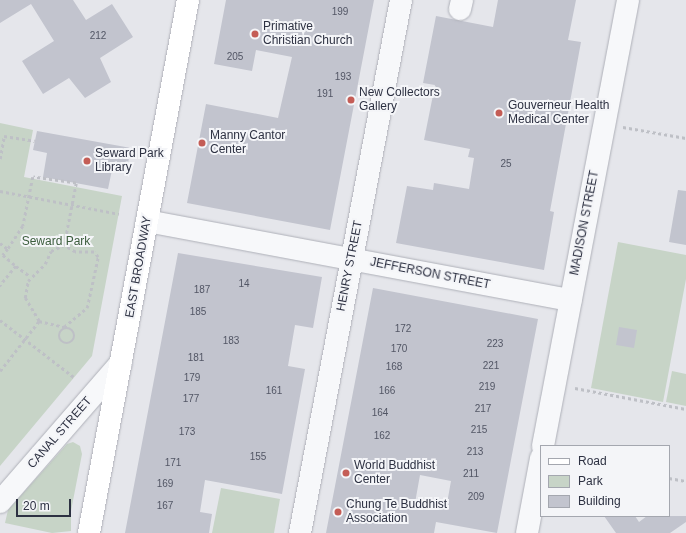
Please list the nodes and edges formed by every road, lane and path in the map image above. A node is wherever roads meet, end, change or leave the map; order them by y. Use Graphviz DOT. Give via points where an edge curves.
graph roads {
  1 [pos="188,0"];
  2 [pos="401,0"];
  3 [pos="628,0"];
  4 [pos="604,124"];
  5 [pos="686,138"];
  6 [pos="35,141"];
  7 [pos="0,159"];
  8 [pos="0,191"];
  9 [pos="29,197"];
  10 [pos="72,205"];
  11 [pos="119,214"];
  12 [pos="147,221"];
  13 [pos="0,243"];
  14 [pos="64,245"];
  15 [pos="8,249"];
  16 [pos="352,259"];
  17 [pos="16,266"];
  18 [pos="30,276"];
  19 [pos="0,286"];
  20 [pos="571,300"];
  21 [pos="0,320"];
  22 [pos="39,321"];
  23 [pos="64,327"];
  24 [pos="25,340"];
  25 [pos="121,363"];
  26 [pos="0,371"];
  27 [pos="75,378"];
  28 [pos="555,384"];
  29 [pos="686,409"];
  30 [pos="543,445"];
  31 [pos="540,463"];
  32 [pos="670,478"];
  33 [pos="686,481"];
  34 [pos="0,502"];
  35 [pos="89,533"];
  36 [pos="300,533"];
  37 [pos="527,533"];
  1 -- 12 [label="main road, EAST BROADWAY"];
  2 -- 16 [label="street, HENRY STREET"];
  3 -- 4 [label="street, MADISON STREET"];
  4 -- 5 [label="path"];
  4 -- 20 [label="street, MADISON STREET"];
  6 -- 7 [label="path" via="4,136"];
  8 -- 9 [label="path"];
  9 -- 10 [label="path"];
  9 -- 10 [label="path" via="33,177 76,183"];
  9 -- 15 [label="path" via="23,226"];
  10 -- 11 [label="path"];
  10 -- 14 [label="path"];
  12 -- 16 [label="street, JEFFERSON STREET"];
  12 -- 25 [label="main road, EAST BROADWAY"];
  13 -- 15 [label="path"];
  14 -- 18 [label="path" via="52,251 45,264"];
  14 -- 23 [label="path" via="74,252 94,252 99,263 90,283 87,308"];
  15 -- 17 [label="path" via="3,255"];
  16 -- 20 [label="street, JEFFERSON STREET"];
  16 -- 36 [label="street, HENRY STREET"];
  17 -- 18 [label="path"];
  17 -- 19 [label="path"];
  18 -- 22 [label="path" via="25,298"];
  20 -- 28 [label="street, MADISON STREET"];
  21 -- 24 [label="path"];
  22 -- 23 [label="path"];
  22 -- 24 [label="path"];
  23 -- 23 [label="path" via="60,341 71,344 76,334"];
  24 -- 26 [label="path"];
  24 -- 27 [label="path"];
  25 -- 34 [label="street, CANAL STREET"];
  25 -- 35 [label="main road, EAST BROADWAY"];
  28 -- 29 [label="path"];
  28 -- 30 [label="street, MADISON STREET"];
  31 -- 37 [label="street"];
  32 -- 33 [label="path"];
}
